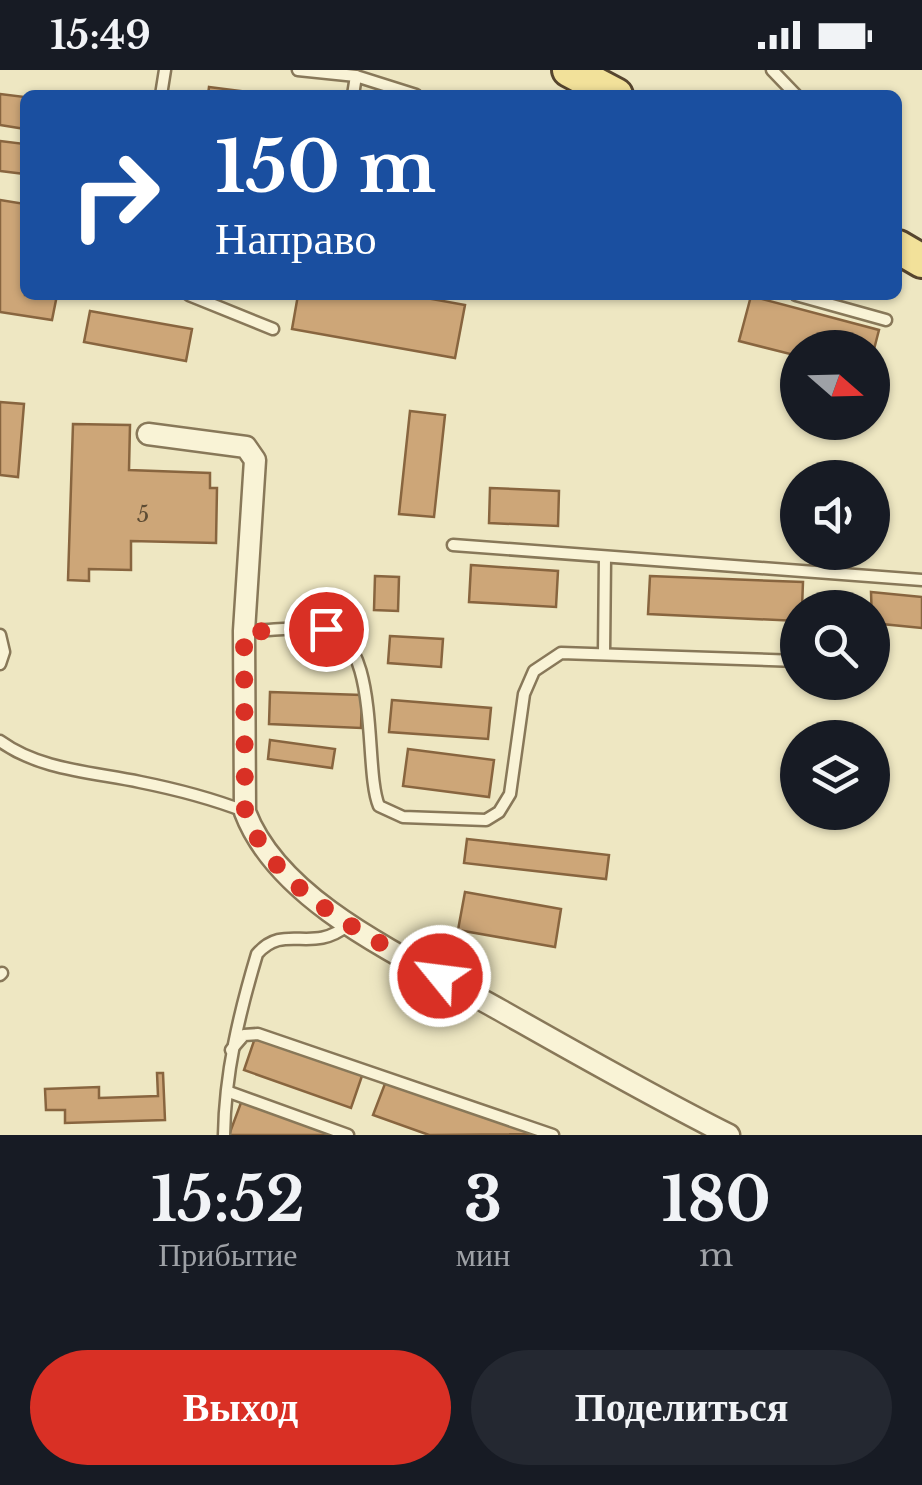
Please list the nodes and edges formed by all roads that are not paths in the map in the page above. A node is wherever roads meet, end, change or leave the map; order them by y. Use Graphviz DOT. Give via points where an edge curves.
graph roads {
  1 [pos="298,70"];
  2 [pos="569,70"];
  3 [pos="772,70"];
  4 [pos="356,76"];
  5 [pos="355,90"];
  6 [pos="400,90"];
  7 [pos="607,90"];
  8 [pos="791,90"];
  9 [pos="201,300"];
  10 [pos="814,300"];
  11 [pos="886,320"];
  12 [pos="273,329"];
  13 [pos="148,434"];
  14 [pos="453,545"];
  15 [pos="605,558"];
  16 [pos="922,580"];
  17 [pos="244,632"];
  18 [pos="0,635"];
  19 [pos="604,652"];
  20 [pos="780,660"];
  21 [pos="0,664"];
  22 [pos="0,741"];
  23 [pos="245,812"];
  24 [pos="348,925"];
  25 [pos="231,1050"];
  26 [pos="229,1092"];
  27 [pos="224,1135"];
  28 [pos="348,1135"];
  29 [pos="553,1135"];
  30 [pos="728,1135"];
  1 -- 4 [label="lane"];
  2 -- 7 [label="main road"];
  3 -- 8 [label="lane"];
  4 -- 5 [label="lane"];
  4 -- 6 [label="lane"];
  9 -- 12 [label="lane"];
  10 -- 11 [label="lane"];
  13 -- 17 [label="street" via="231,442 246,446 255,460"];
  14 -- 15 [label="lane"];
  15 -- 16 [label="lane"];
  15 -- 19 [label="lane"];
  17 -- 19 [label="lane" via="326,629 348,644 370,712 372,790 379,806 403,817 486,820 500,812 510,794 524,694 534,671 562,653"];
  17 -- 23 [label="street"];
  18 -- 21 [label="lane"];
  19 -- 20 [label="lane"];
  22 -- 23 [label="lane" via="56,766"];
  23 -- 24 [label="street" via="255,839"];
  24 -- 25 [label="lane" via="314,942 268,942 257,954"];
  24 -- 30 [label="street"];
  25 -- 26 [label="lane"];
  25 -- 29 [label="lane" via="244,1034 258,1034"];
  26 -- 27 [label="lane"];
  26 -- 28 [label="lane"];
}
